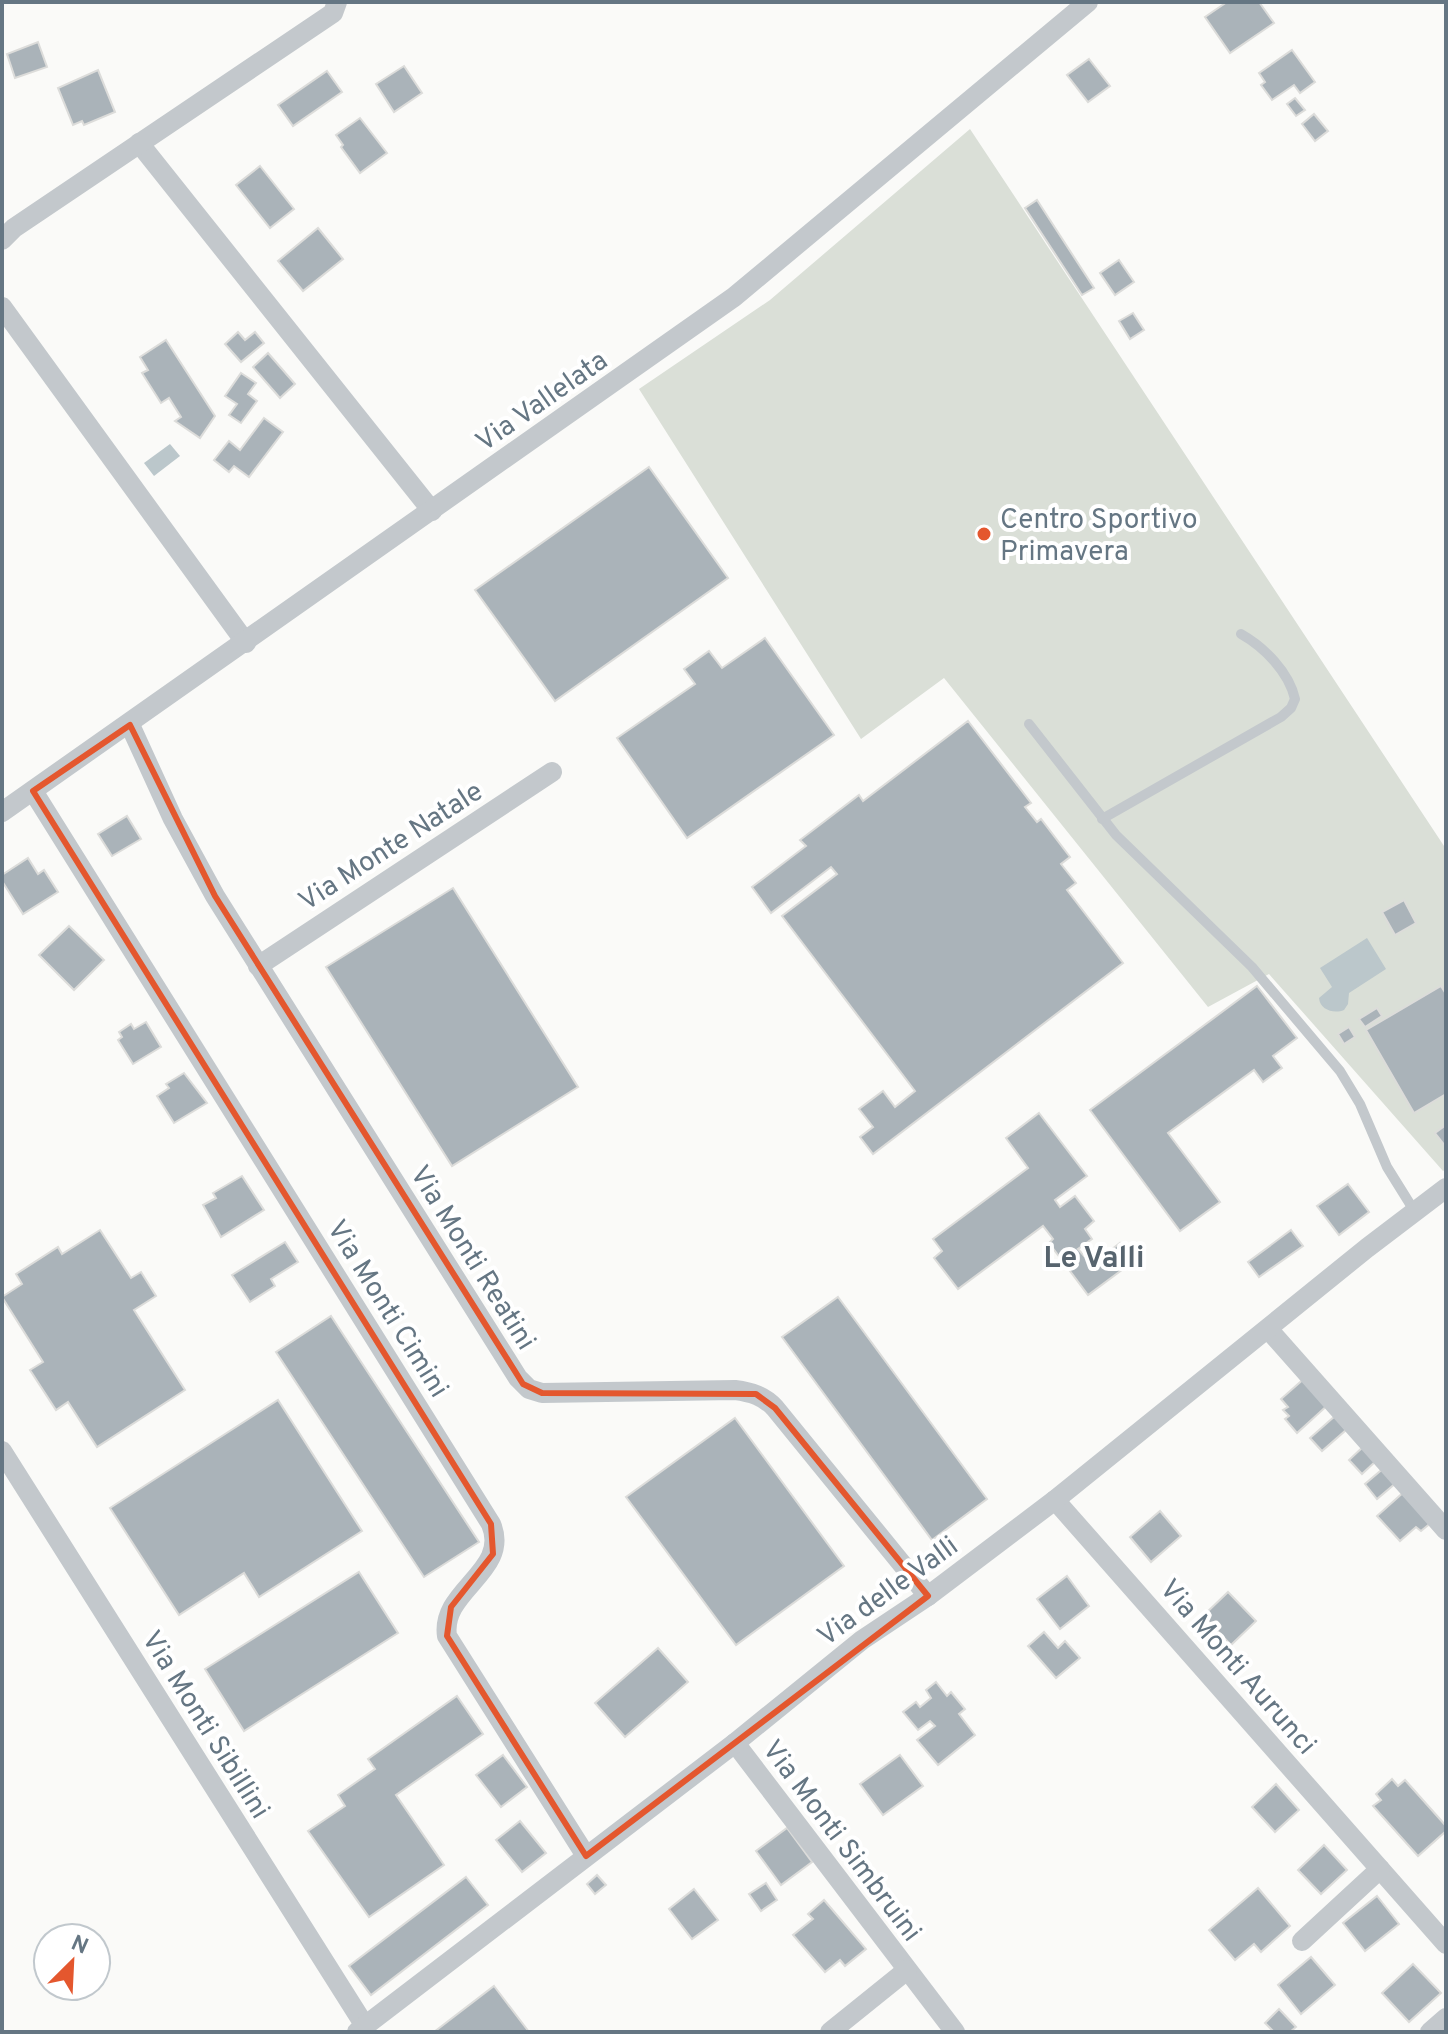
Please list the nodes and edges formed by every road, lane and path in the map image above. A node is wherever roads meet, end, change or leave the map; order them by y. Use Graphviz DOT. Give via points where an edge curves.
graph roads {
  1 [pos="337,2"];
  2 [pos="1088,2"];
  3 [pos="139,143"];
  4 [pos="2,240"];
  5 [pos="2,307"];
  6 [pos="432,511"];
  7 [pos="1241,634"];
  8 [pos="246,643"];
  9 [pos="1029,724"];
  10 [pos="130,725"];
  11 [pos="552,772"];
  12 [pos="33,791"];
  13 [pos="2,812"];
  14 [pos="1102,819"];
  15 [pos="258,966"];
  16 [pos="1446,1188"];
  17 [pos="1415,1212"];
  18 [pos="1268,1329"];
  19 [pos="2,1451"];
  20 [pos="1055,1500"];
  21 [pos="1446,1530"];
  22 [pos="928,1596"];
  23 [pos="735,1743"];
  24 [pos="586,1856"];
  25 [pos="1380,1869"];
  26 [pos="1302,1941"];
  27 [pos="1446,1944"];
  28 [pos="907,1970"];
  29 [pos="1446,2018"];
  30 [pos="361,2029"];
  31 [pos="830,2032"];
  32 [pos="955,2032"];
  33 [pos="1430,2032"];
  1 -- 3 [label="street" via="333,13"];
  2 -- 6 [label="street, Via Vallelata" via="734,297"];
  3 -- 4 [label="street"];
  3 -- 6 [label="street"];
  5 -- 8 [label="street"];
  6 -- 8 [label="street, Via Vallelata"];
  7 -- 14 [label="lane" via="1270,657 1293,693 1291,708"];
  8 -- 10 [label="street, Via Vallelata"];
  9 -- 14 [label="lane"];
  10 -- 12 [label="street, Via Vallelata"];
  10 -- 15 [label="street, Via Monti Reatini" via="200,870"];
  11 -- 15 [label="street, Via Monte Natale"];
  12 -- 13 [label="street, Via Vallelata"];
  12 -- 24 [label="street, Via Monti Cimini" via="491,1524 493,1554 451,1607 445,1621 447,1636"];
  14 -- 17 [label="lane" via="1252,967 1340,1071"];
  15 -- 22 [label="street, Via Monti Reatini" via="523,1384 542,1393 735,1390 765,1398"];
  16 -- 17 [label="street, Via delle Valli"];
  17 -- 18 [label="street, Via delle Valli"];
  18 -- 20 [label="street, Via delle Valli"];
  18 -- 21 [label="street"];
  19 -- 30 [label="street, Via Monti Sibillini"];
  20 -- 22 [label="street, Via delle Valli"];
  20 -- 25 [label="street, Via Monti Aurunci"];
  22 -- 23 [label="street, Via delle Valli" via="862,1640"];
  23 -- 24 [label="street, Via delle Valli"];
  23 -- 28 [label="street, Via Monti Simbruini"];
  24 -- 30 [label="street, Via delle Valli"];
  25 -- 26 [label="street"];
  25 -- 27 [label="street, Via Monti Aurunci"];
  28 -- 31 [label="street, Via Monti Simbruini"];
  28 -- 32 [label="street, Via Monti Simbruini"];
  29 -- 33 [label="street"];
}
